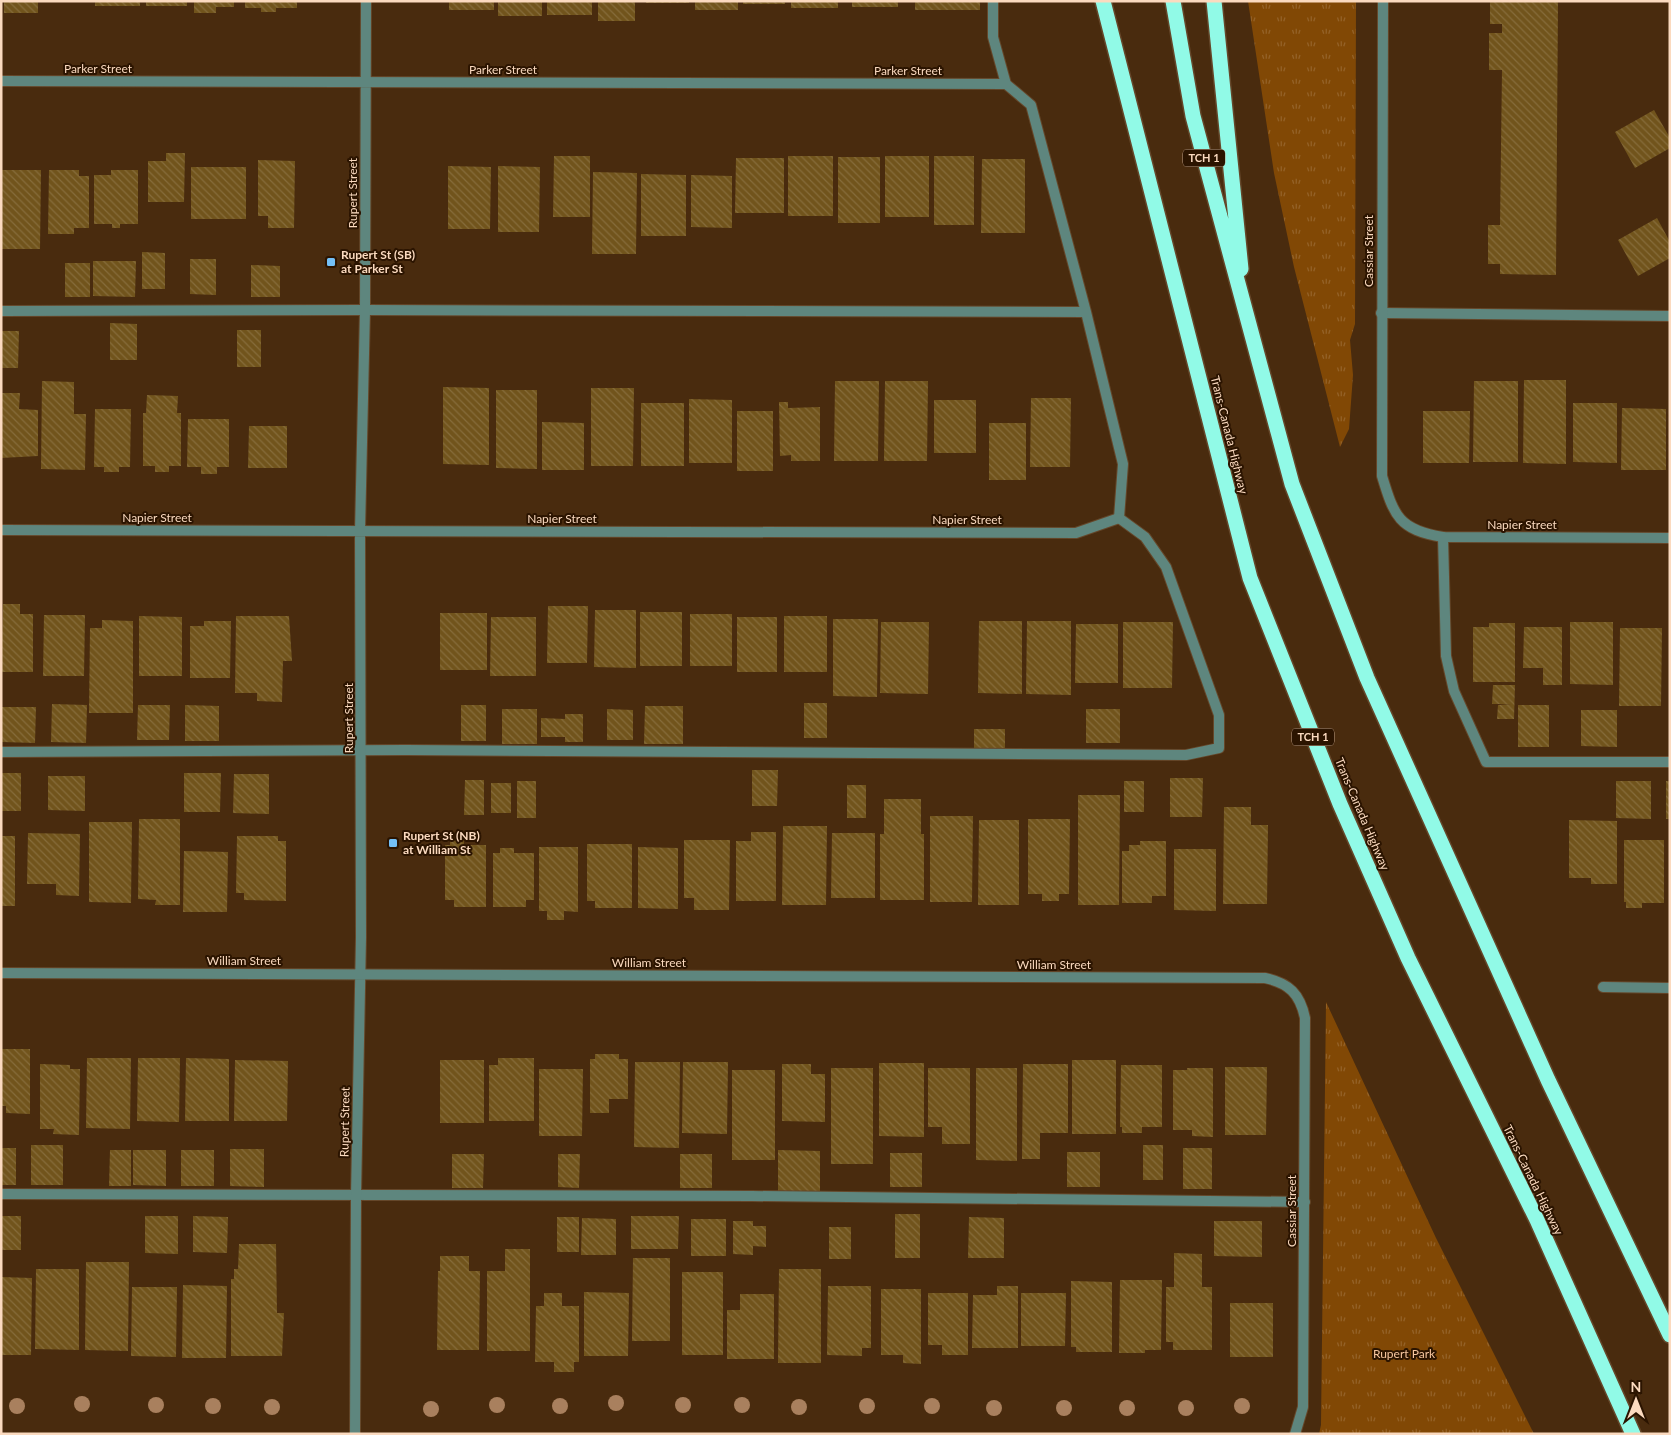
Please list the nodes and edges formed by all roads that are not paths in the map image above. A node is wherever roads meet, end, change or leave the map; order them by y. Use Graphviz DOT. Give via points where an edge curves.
graph roads {
  1 [pos="366,1"];
  2 [pos="993,1"];
  3 [pos="1103,1"];
  4 [pos="1173,1"];
  5 [pos="1214,1"];
  6 [pos="1383,1"];
  7 [pos="1,81"];
  8 [pos="366,82"];
  9 [pos="1006,84"];
  10 [pos="365,310"];
  11 [pos="1,311"];
  12 [pos="1086,312"];
  13 [pos="1246,312"];
  14 [pos="1381,313"];
  15 [pos="1670,316"];
  16 [pos="1389,500"];
  17 [pos="1119,518"];
  18 [pos="1,530"];
  19 [pos="360,531"];
  20 [pos="1444,537"];
  21 [pos="1670,538"];
  22 [pos="361,750"];
  23 [pos="1,752"];
  24 [pos="1670,762"];
  25 [pos="1,973"];
  26 [pos="360,974"];
  27 [pos="1603,987"];
  28 [pos="1670,988"];
  29 [pos="1294,991"];
  30 [pos="1,1194"];
  31 [pos="356,1196"];
  32 [pos="1304,1202"];
  33 [pos="1670,1335"];
  34 [pos="1296,1433"];
  35 [pos="355,1434"];
  36 [pos="1633,1434"];
  1 -- 8 [label="street, Rupert Street"];
  2 -- 9 [label="street" via="993,37"];
  3 -- 36 [label="highway, Trans-Canada Highway / TCH 1" via="1250,578 1340,804 1408,958 1537,1220"];
  4 -- 13 [label="highway, TCH 1" via="1193,116"];
  5 -- 13 [label="highway"];
  6 -- 14 [label="street, Cassiar Street"];
  7 -- 8 [label="street, Parker Street"];
  8 -- 9 [label="street, Parker Street"];
  8 -- 10 [label="street, Rupert Street"];
  9 -- 12 [label="street" via="1031,105"];
  10 -- 11 [label="street"];
  10 -- 12 [label="street"];
  10 -- 19 [label="street, Rupert Street"];
  12 -- 17 [label="street" via="1123,464"];
  13 -- 33 [label="highway, TCH 1" via="1292,484 1367,678 1544,1072"];
  14 -- 15 [label="street"];
  14 -- 16 [label="street, Cassiar Street" via="1382,476"];
  16 -- 20 [label="street, Napier Street" via="1398,518 1412,530"];
  17 -- 19 [label="street, Napier Street" via="1076,533"];
  17 -- 22 [label="street" via="1145,537 1166,567 1219,715 1219,748 1186,755"];
  18 -- 19 [label="street, Napier Street"];
  19 -- 22 [label="street, Rupert Street"];
  20 -- 21 [label="street, Napier Street"];
  20 -- 24 [label="street" via="1446,656 1454,691 1486,762"];
  22 -- 23 [label="street"];
  22 -- 26 [label="street, Rupert Street"];
  25 -- 26 [label="street, William Street"];
  26 -- 29 [label="street, William Street" via="1265,978 1281,982"];
  26 -- 31 [label="street, Rupert Street"];
  27 -- 28 [label="street"];
  29 -- 32 [label="street, Cassiar Street" via="1302,1004 1305,1018"];
  30 -- 31 [label="street"];
  31 -- 32 [label="street"];
  31 -- 35 [label="street, Rupert Street"];
  32 -- 34 [label="street, Cassiar Street" via="1303,1407"];
}
